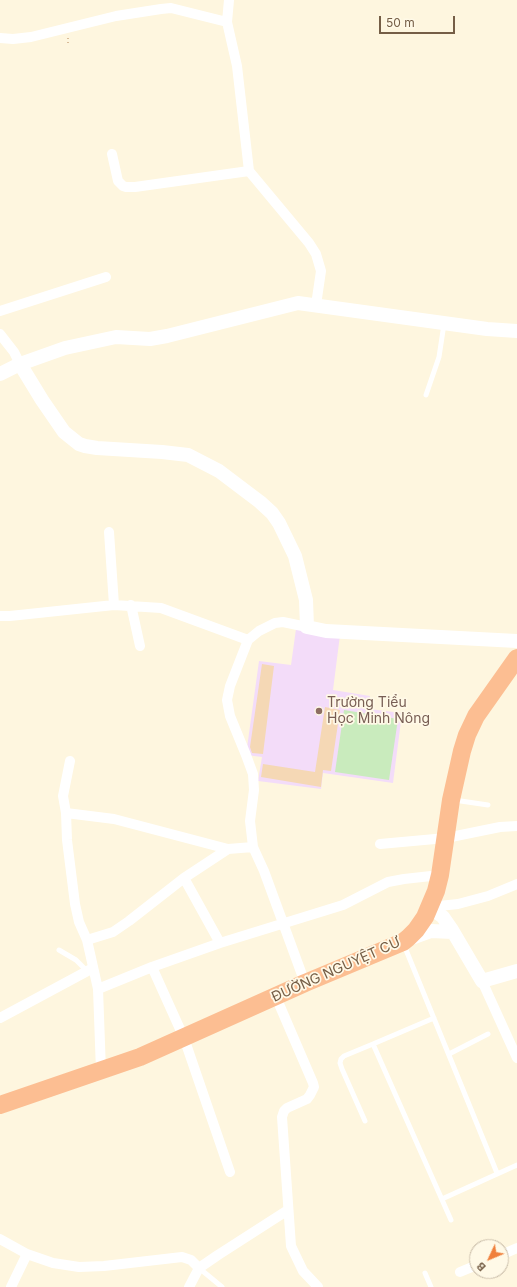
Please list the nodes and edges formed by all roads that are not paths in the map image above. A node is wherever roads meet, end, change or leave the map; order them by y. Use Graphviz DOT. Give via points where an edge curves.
graph roads {
  1 [pos="229,0"];
  2 [pos="227,22"];
  3 [pos="0,38"];
  4 [pos="112,154"];
  5 [pos="249,171"];
  6 [pos="106,277"];
  7 [pos="316,305"];
  8 [pos="0,311"];
  9 [pos="444,323"];
  10 [pos="517,331"];
  11 [pos="0,334"];
  12 [pos="20,364"];
  13 [pos="0,374"];
  14 [pos="426,395"];
  15 [pos="109,532"];
  16 [pos="114,605"];
  17 [pos="131,606"];
  18 [pos="0,616"];
  19 [pos="308,626"];
  20 [pos="248,640"];
  21 [pos="517,641"];
  22 [pos="140,646"];
  23 [pos="517,658"];
  24 [pos="70,761"];
  25 [pos="451,800"];
  26 [pos="488,805"];
  27 [pos="66,813"];
  28 [pos="517,826"];
  29 [pos="446,838"];
  30 [pos="380,844"];
  31 [pos="254,847"];
  32 [pos="228,849"];
  33 [pos="440,875"];
  34 [pos="184,878"];
  35 [pos="516,889"];
  36 [pos="430,906"];
  37 [pos="283,924"];
  38 [pos="453,932"];
  39 [pos="87,940"];
  40 [pos="403,942"];
  41 [pos="220,943"];
  42 [pos="59,950"];
  43 [pos="152,967"];
  44 [pos="90,969"];
  45 [pos="517,971"];
  46 [pos="482,981"];
  47 [pos="305,983"];
  48 [pos="98,988"];
  49 [pos="276,997"];
  50 [pos="0,1018"];
  51 [pos="434,1018"];
  52 [pos="488,1034"];
  53 [pos="184,1038"];
  54 [pos="373,1044"];
  55 [pos="449,1054"];
  56 [pos="517,1058"];
  57 [pos="101,1071"];
  58 [pos="0,1105"];
  59 [pos="365,1121"];
  60 [pos="517,1165"];
  61 [pos="230,1172"];
  62 [pos="497,1173"];
  63 [pos="442,1199"];
  64 [pos="288,1210"];
  65 [pos="451,1220"];
  66 [pos="0,1239"];
  67 [pos="27,1254"];
  68 [pos="199,1268"];
  69 [pos="469,1268"];
  70 [pos="460,1272"];
  71 [pos="425,1273"];
  72 [pos="11,1287"];
  73 [pos="189,1287"];
  74 [pos="222,1287"];
  75 [pos="318,1287"];
  76 [pos="431,1287"];
  1 -- 2 [label="street"];
  2 -- 3 [label="street" via="171,8 116,16 31,37"];
  2 -- 5 [label="street" via="237,66"];
  4 -- 5 [label="street" via="118,181 126,187"];
  5 -- 7 [label="street" via="316,254 321,270"];
  6 -- 8 [label="street"];
  7 -- 9 [label="street"];
  7 -- 12 [label="street" via="298,303 150,339 116,337 65,348"];
  9 -- 10 [label="street"];
  9 -- 14 [label="lane" via="439,357"];
  11 -- 12 [label="street"];
  12 -- 13 [label="street"];
  12 -- 19 [label="street" via="64,432 79,444 97,448 188,455 218,471 260,502 279,523 295,556 306,600"];
  15 -- 16 [label="street"];
  16 -- 17 [label="street"];
  16 -- 18 [label="street"];
  17 -- 20 [label="street" via="161,608"];
  17 -- 22 [label="street"];
  19 -- 20 [label="street" via="275,623"];
  19 -- 21 [label="street" via="326,631"];
  20 -- 31 [label="street" via="227,700 230,716 253,774 254,790 250,821"];
  23 -- 25 [label="highway, ĐƯỜNG NGUYỆT CƯ" via="476,716 467,735"];
  24 -- 27 [label="street" via="63,796"];
  25 -- 26 [label="lane"];
  25 -- 29 [label="highway, ĐƯỜNG NGUYỆT CƯ"];
  27 -- 32 [label="street" via="114,819"];
  27 -- 39 [label="street" via="75,904"];
  28 -- 29 [label="street"];
  29 -- 30 [label="street"];
  29 -- 33 [label="highway, ĐƯỜNG NGUYỆT CƯ"];
  31 -- 32 [label="street"];
  31 -- 37 [label="street"];
  32 -- 34 [label="street"];
  33 -- 36 [label="highway, ĐƯỜNG NGUYỆT CƯ"];
  33 -- 37 [label="street" via="388,882 343,905"];
  34 -- 39 [label="street" via="113,932"];
  34 -- 41 [label="street"];
  35 -- 36 [label="street" via="458,904"];
  36 -- 38 [label="street"];
  36 -- 40 [label="highway, ĐƯỜNG NGUYỆT CƯ" via="416,930"];
  37 -- 41 [label="street"];
  37 -- 47 [label="street"];
  38 -- 40 [label="street" via="431,931"];
  38 -- 46 [label="street"];
  39 -- 44 [label="street"];
  40 -- 47 [label="highway, ĐƯỜNG NGUYỆT CƯ"];
  40 -- 51 [label="lane"];
  41 -- 43 [label="street"];
  42 -- 44 [label="lane"];
  43 -- 48 [label="street"];
  43 -- 53 [label="street"];
  44 -- 48 [label="street"];
  44 -- 50 [label="street"];
  45 -- 46 [label="street"];
  46 -- 56 [label="street"];
  47 -- 49 [label="highway, ĐƯỜNG NGUYỆT CƯ"];
  48 -- 57 [label="street"];
  49 -- 53 [label="highway, ĐƯỜNG NGUYỆT CƯ"];
  49 -- 64 [label="street" via="314,1087 307,1099 289,1107 282,1115"];
  51 -- 54 [label="lane"];
  51 -- 55 [label="lane"];
  52 -- 55 [label="lane"];
  53 -- 57 [label="highway, ĐƯỜNG NGUYỆT CƯ"];
  53 -- 61 [label="street"];
  54 -- 59 [label="lane" via="344,1056 340,1063"];
  54 -- 63 [label="lane"];
  55 -- 62 [label="lane"];
  57 -- 58 [label="highway, ĐƯỜNG NGUYỆT CƯ"];
  60 -- 62 [label="lane"];
  62 -- 63 [label="lane"];
  63 -- 65 [label="lane"];
  64 -- 68 [label="street"];
  64 -- 75 [label="street" via="291,1246 303,1271"];
  66 -- 67 [label="street"];
  67 -- 68 [label="street" via="53,1263 79,1267 182,1257 191,1260"];
  67 -- 72 [label="street"];
  68 -- 73 [label="street"];
  68 -- 74 [label="lane"];
  69 -- 70 [label="street"];
  71 -- 76 [label="lane"];
}
